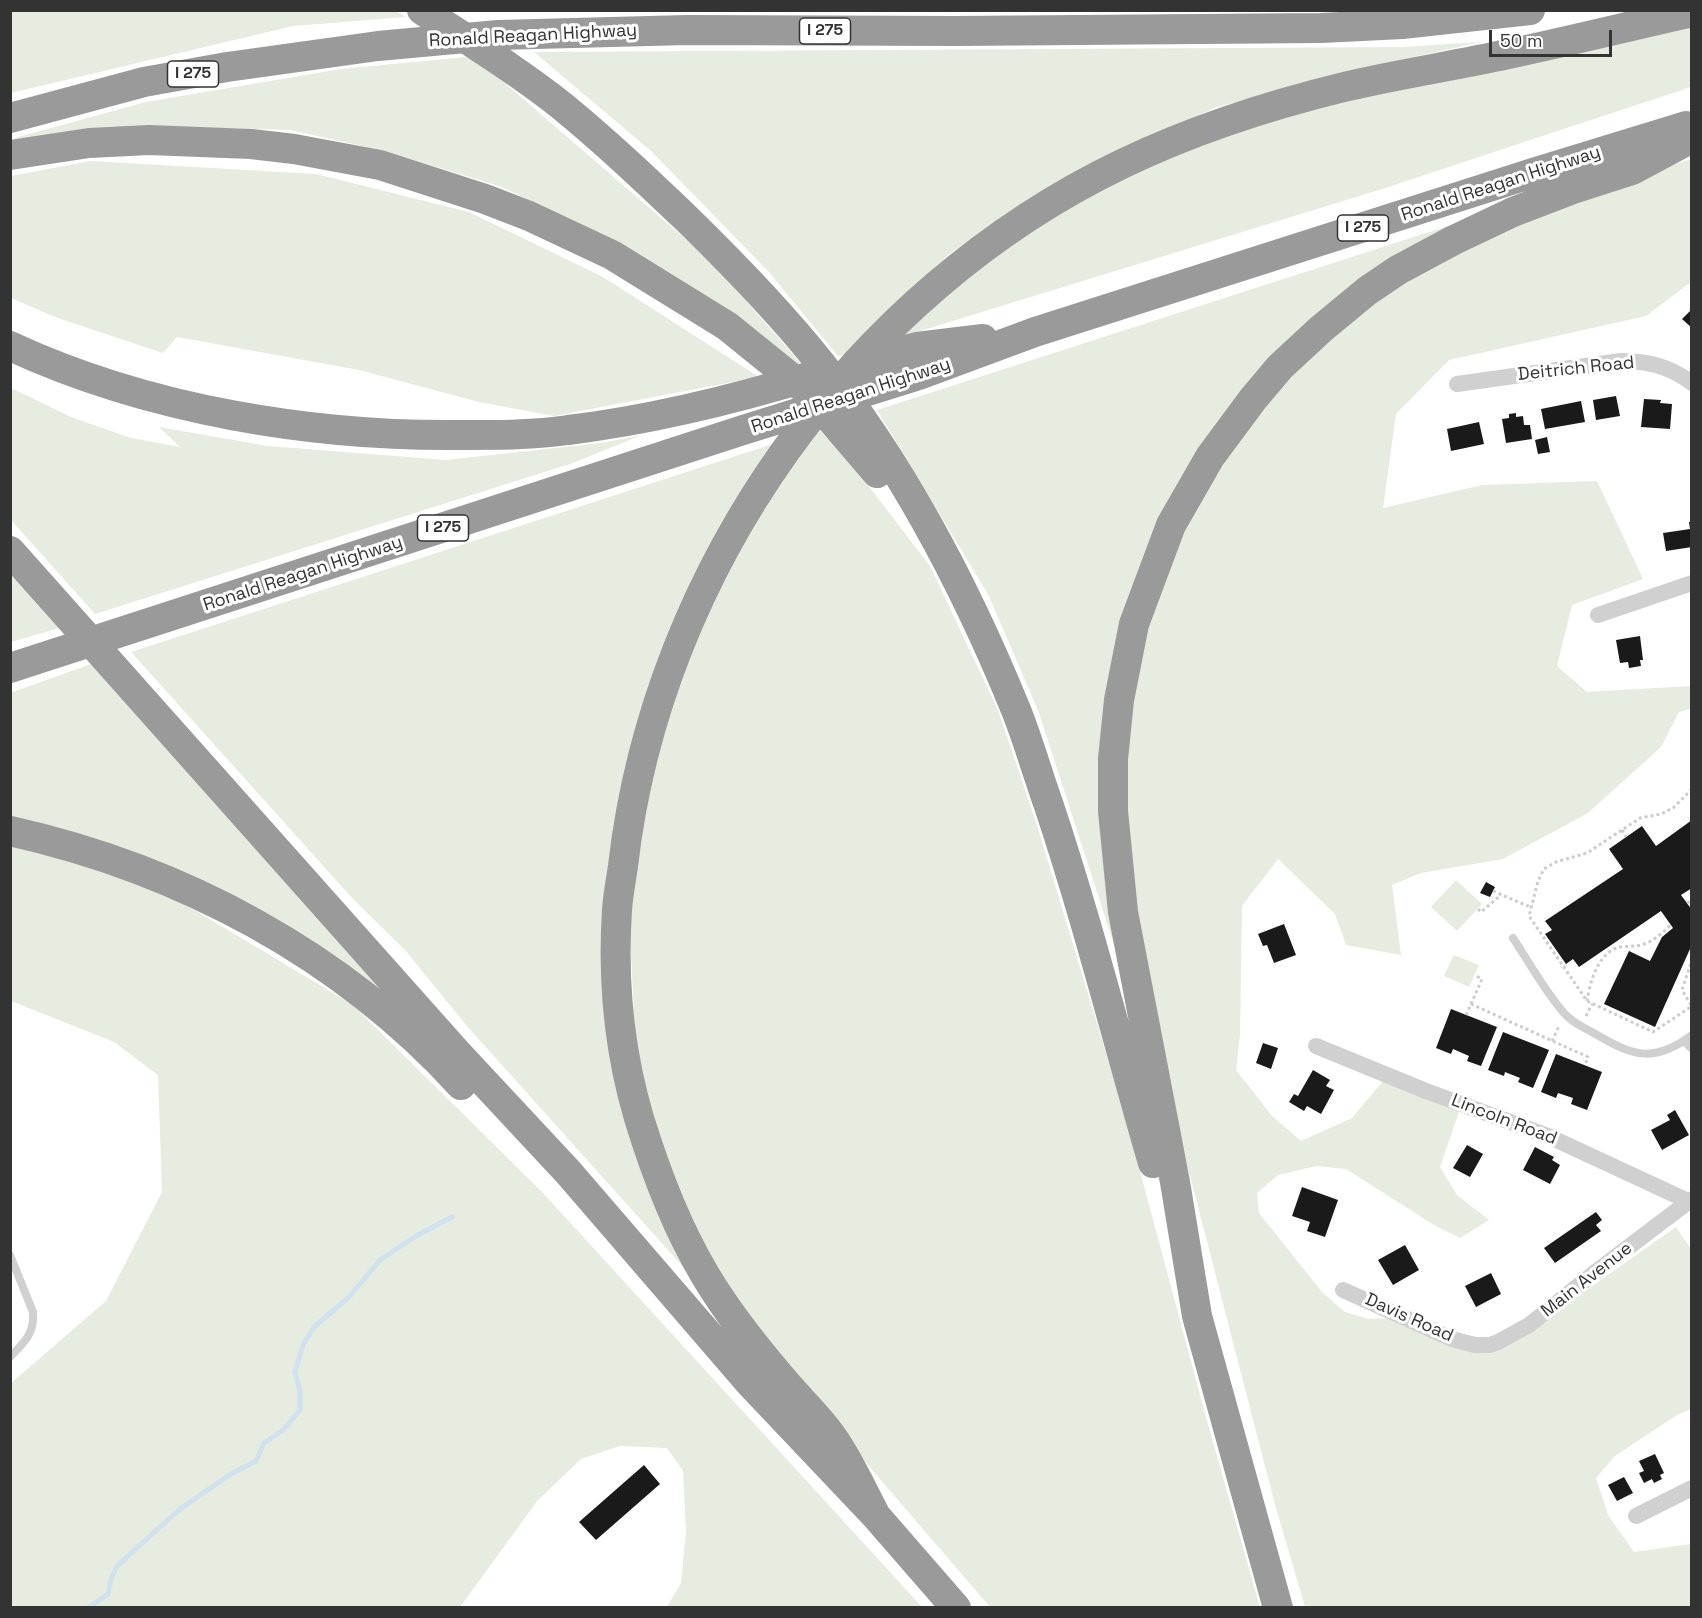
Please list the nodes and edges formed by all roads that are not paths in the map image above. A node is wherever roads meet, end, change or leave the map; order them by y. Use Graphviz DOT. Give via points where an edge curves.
graph roads {
  1 [pos="422,10"];
  2 [pos="996,10"];
  3 [pos="1530,10"];
  4 [pos="1692,12"];
  5 [pos="1102,29"];
  6 [pos="10,118"];
  7 [pos="1692,124"];
  8 [pos="1692,138"];
  9 [pos="10,155"];
  10 [pos="1035,333"];
  11 [pos="10,346"];
  12 [pos="1692,383"];
  13 [pos="1457,384"];
  14 [pos="10,551"];
  15 [pos="941,552"];
  16 [pos="1692,583"];
  17 [pos="1598,615"];
  18 [pos="13,668"];
  19 [pos="10,831"];
  20 [pos="1513,938"];
  21 [pos="1692,1035"];
  22 [pos="1683,1041"];
  23 [pos="1316,1046"];
  24 [pos="1692,1049"];
  25 [pos="1690,1200"];
  26 [pos="600,1210"];
  27 [pos="10,1255"];
  28 [pos="1343,1290"];
  29 [pos="1197,1316"];
  30 [pos="1475,1346"];
  31 [pos="10,1357"];
  32 [pos="1692,1488"];
  33 [pos="876,1516"];
  34 [pos="1636,1516"];
  35 [pos="956,1608"];
  36 [pos="1278,1608"];
  1 -- 15 [label="highway" via="560,105 609,146 768,301 854,409 902,482"];
  2 -- 5 [label="highway"];
  3 -- 5 [label="highway, Ronald Reagan Highway / I 275" via="1402,24"];
  4 -- 33 [label="highway" via="1344,87 1238,118 1146,153 1080,186 954,271 887,331 788,446 724,546 664,685 633,796 617,908 619,1015 645,1137 671,1206 702,1270 759,1351 833,1437"];
  5 -- 6 [label="highway, Ronald Reagan Highway / I 275" via="687,30 498,35 378,46 144,82"];
  7 -- 10 [label="highway, Ronald Reagan Highway / I 275"];
  8 -- 29 [label="highway" via="1632,170 1513,212 1398,270 1367,291 1321,329 1253,399 1210,457 1172,525 1134,624 1116,726 1113,811 1129,953 1175,1182"];
  9 -- 15 [label="highway" via="89,143 149,140 294,149 389,168 529,216 612,255 717,320 805,389"];
  10 -- 11 [label="highway" via="917,347 774,388 567,431 419,436 336,430 186,405 86,376"];
  10 -- 18 [label="highway, Ronald Reagan Highway / I 275" via="919,375"];
  12 -- 13 [label="street, Deitrich Road" via="1668,368 1621,361"];
  14 -- 26 [label="highway"];
  15 -- 29 [label="highway" via="970,606 1017,712 1057,831"];
  16 -- 17 [label="street"];
  19 -- 26 [label="highway" via="126,863 188,889 289,943 406,1031 525,1151"];
  20 -- 22 [label="lane" via="1566,1016 1601,1038 1637,1054 1661,1053"];
  21 -- 22 [label="lane"];
  22 -- 24 [label="lane"];
  23 -- 25 [label="street, Lincoln Road" via="1548,1136"];
  25 -- 30 [label="street, Main Avenue" via="1529,1325 1498,1342"];
  26 -- 33 [label="highway" via="750,1383"];
  27 -- 31 [label="lane" via="34,1321 28,1339"];
  28 -- 30 [label="street, Davis Road"];
  29 -- 36 [label="highway"];
  32 -- 34 [label="street"];
  33 -- 35 [label="highway"];
}
